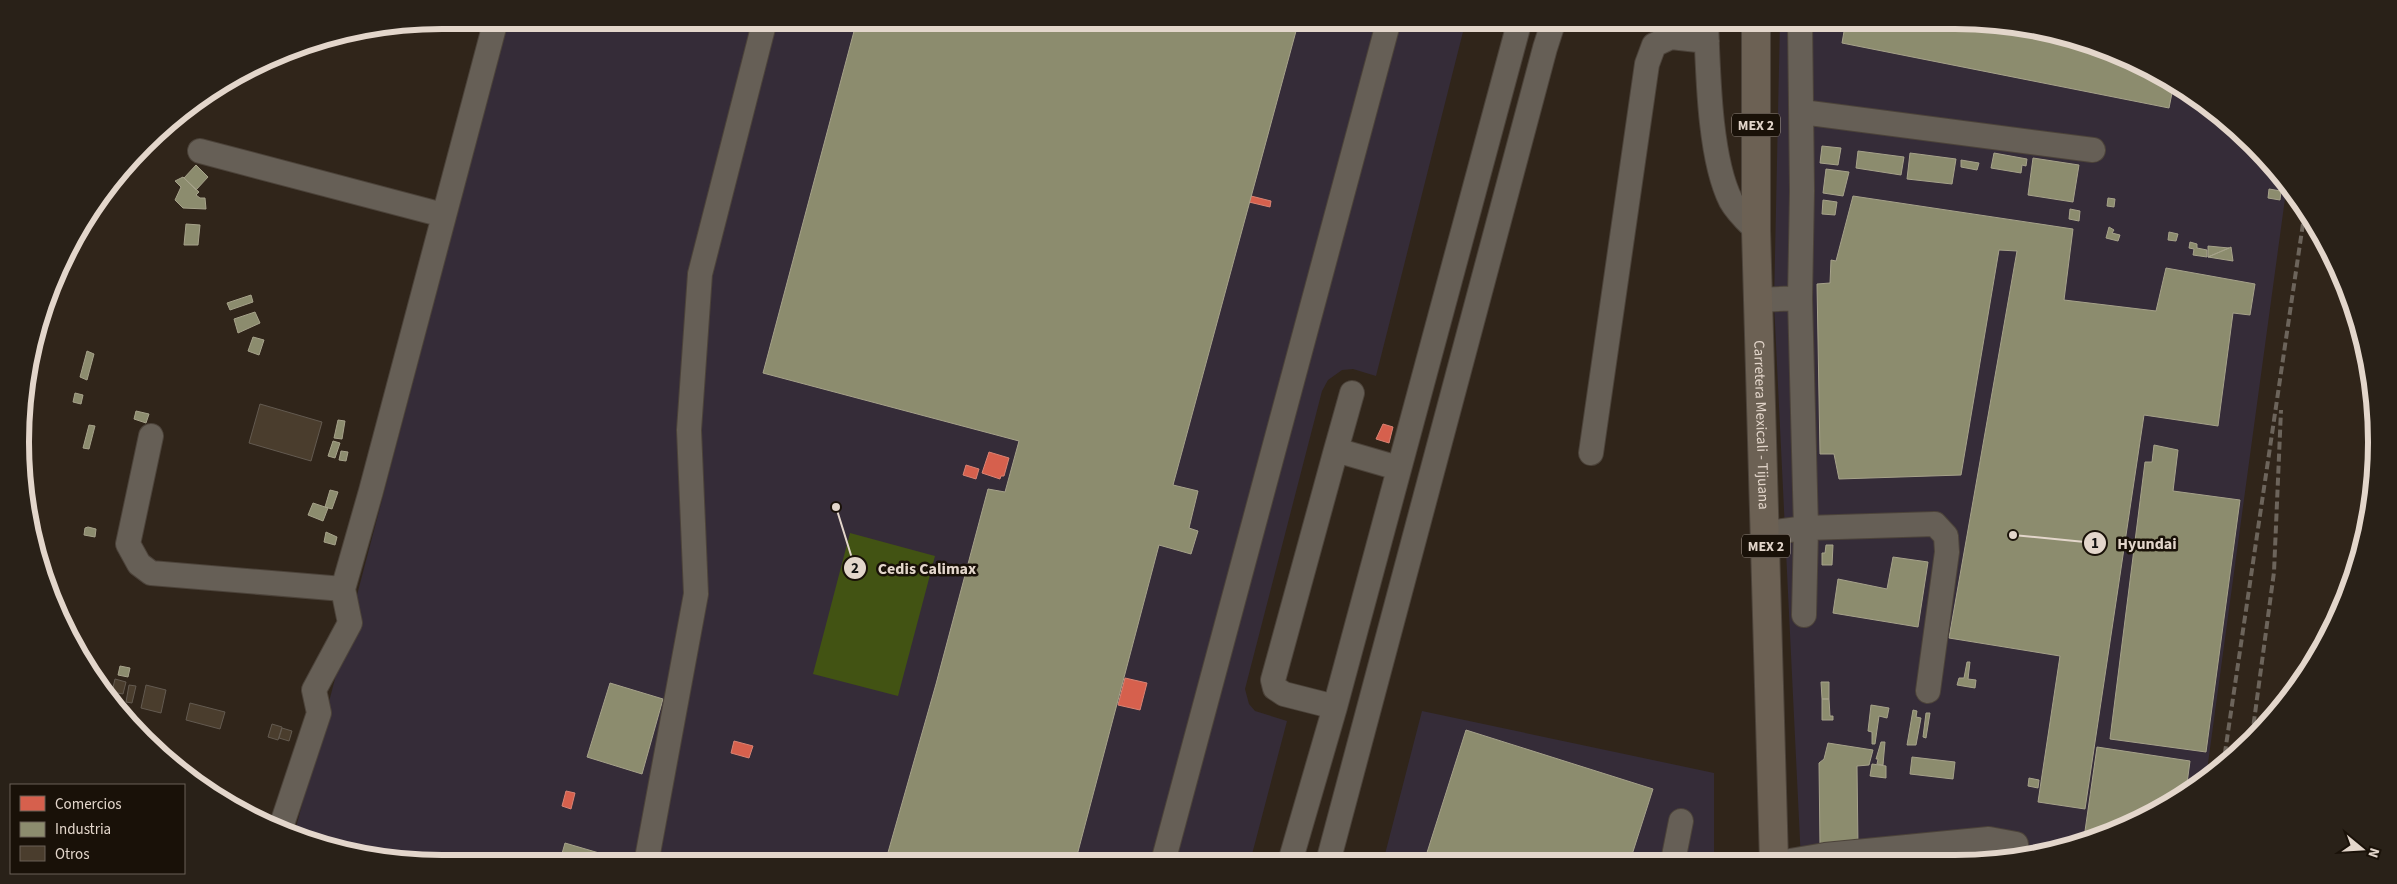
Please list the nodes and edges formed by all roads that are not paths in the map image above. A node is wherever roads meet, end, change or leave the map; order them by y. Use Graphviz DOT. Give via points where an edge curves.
graph roads {
  1 [pos="494,29"];
  2 [pos="763,29"];
  3 [pos="1388,29"];
  4 [pos="1518,29"];
  5 [pos="1551,29"];
  6 [pos="1756,29"];
  7 [pos="1800,29"];
  8 [pos="1706,30"];
  9 [pos="1802,112"];
  10 [pos="2093,150"];
  11 [pos="200,151"];
  12 [pos="444,215"];
  13 [pos="1756,230"];
  14 [pos="1800,298"];
  15 [pos="1758,300"];
  16 [pos="1352,393"];
  17 [pos="151,436"];
  18 [pos="1336,450"];
  19 [pos="1591,452"];
  20 [pos="1398,468"];
  21 [pos="1806,528"];
  22 [pos="1766,533"];
  23 [pos="343,589"];
  24 [pos="1804,615"];
  25 [pos="1928,691"];
  26 [pos="1335,707"];
  27 [pos="1681,821"];
  28 [pos="282,823"];
  29 [pos="2016,844"];
  30 [pos="648,855"];
  31 [pos="1164,855"];
  32 [pos="1292,855"];
  33 [pos="1330,855"];
  34 [pos="1673,855"];
  35 [pos="1774,855"];
  36 [pos="1825,855"];
  1 -- 12 [label="lane"];
  2 -- 30 [label="lane" via="700,274 689,430 696,594"];
  3 -- 31 [label="lane"];
  4 -- 20 [label="lane"];
  5 -- 33 [label="lane"];
  6 -- 13 [label="main road, Carretera Mexicali - Tijuana / MEX 2"];
  7 -- 9 [label="lane"];
  8 -- 13 [label="lane" via="1714,132 1722,181 1732,204"];
  8 -- 19 [label="lane" via="1654,45 1647,64"];
  9 -- 10 [label="lane"];
  9 -- 14 [label="lane"];
  11 -- 12 [label="lane"];
  12 -- 23 [label="lane"];
  13 -- 15 [label="main road, Carretera Mexicali - Tijuana / MEX 2"];
  14 -- 15 [label="lane"];
  14 -- 21 [label="lane"];
  15 -- 22 [label="main road, Carretera Mexicali - Tijuana / MEX 2"];
  16 -- 18 [label="lane"];
  17 -- 23 [label="lane" via="128,544 139,564 151,573"];
  18 -- 20 [label="lane"];
  18 -- 26 [label="lane" via="1273,680 1275,688 1284,694"];
  20 -- 26 [label="lane"];
  21 -- 22 [label="lane"];
  21 -- 24 [label="lane"];
  21 -- 25 [label="lane" via="1935,524 1946,536 1947,552"];
  22 -- 35 [label="main road, Carretera Mexicali - Tijuana / MEX 2"];
  23 -- 28 [label="lane" via="350,623 314,690 319,714"];
  26 -- 32 [label="lane"];
  27 -- 34 [label="lane"];
  29 -- 36 [label="lane" via="1989,839"];
}
